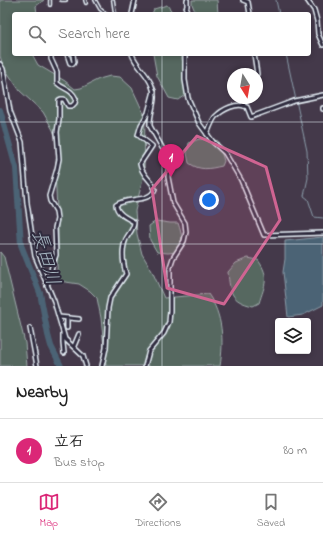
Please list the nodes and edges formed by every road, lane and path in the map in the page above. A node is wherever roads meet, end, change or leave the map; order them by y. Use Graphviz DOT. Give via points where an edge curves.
graph roads {
  1 [pos="50,0"];
  2 [pos="61,0"];
  3 [pos="66,0"];
  4 [pos="95,0"];
  5 [pos="113,0"];
  6 [pos="135,0"];
  7 [pos="187,0"];
  8 [pos="243,0"];
  9 [pos="307,0"];
  10 [pos="50,5"];
  11 [pos="104,12"];
  12 [pos="114,12"];
  13 [pos="132,12"];
  14 [pos="185,12"];
  15 [pos="250,12"];
  16 [pos="323,45"];
  17 [pos="51,56"];
  18 [pos="67,56"];
  19 [pos="73,56"];
  20 [pos="133,56"];
  21 [pos="185,56"];
  22 [pos="254,56"];
  23 [pos="0,64"];
  24 [pos="256,68"];
  25 [pos="154,91"];
  26 [pos="323,95"];
  27 [pos="244,106"];
  28 [pos="207,134"];
  29 [pos="323,233"];
  30 [pos="47,286"];
  31 [pos="59,317"];
  32 [pos="67,318"];
  33 [pos="80,319"];
  34 [pos="30,328"];
  35 [pos="67,328"];
  36 [pos="63,332"];
  37 [pos="78,334"];
  38 [pos="74,346"];
  39 [pos="64,353"];
  40 [pos="37,366"];
  41 [pos="86,366"];
  42 [pos="102,366"];
  43 [pos="145,366"];
  1 -- 10 [label="lane"];
  2 -- 3 [label="lane"];
  4 -- 11 [label="lane"];
  5 -- 12 [label="lane"];
  6 -- 13 [label="street"];
  7 -- 14 [label="street"];
  8 -- 15 [label="street" via="248,2"];
  9 -- 16 [label="street" via="314,10 318,34"];
  17 -- 30 [label="street" via="57,72 57,83 73,93 76,98 72,106 68,106 64,99 59,100 59,159 49,196 57,219 56,255"];
  18 -- 19 [label="street" via="73,64"];
  20 -- 25 [label="street" via="147,75"];
  21 -- 28 [label="street" via="188,98"];
  22 -- 24 [label="street"];
  23 -- 30 [label="street" via="10,111 22,142 34,256"];
  25 -- 42 [label="street" via="138,135 152,146 140,164 141,170 155,189 149,197 124,200 116,205 120,214 134,222 134,227 125,241 123,262 126,274 110,298"];
  25 -- 43 [label="street" via="150,126 169,160 168,177 173,203 185,223 186,232 170,267 169,322 164,333 149,351"];
  26 -- 27 [label="street" via="294,101 251,117"];
  27 -- 28 [label="street" via="238,105 215,117"];
  28 -- 29 [label="street" via="224,153 241,180 264,235"];
  30 -- 31 [label="street"];
  31 -- 32 [label="street"];
  31 -- 36 [label="street"];
  32 -- 33 [label="street"];
  32 -- 35 [label="street"];
  34 -- 40 [label="street"];
  36 -- 38 [label="street" via="65,339"];
  36 -- 39 [label="street"];
  37 -- 38 [label="street"];
  38 -- 41 [label="street" via="83,356"];
}
